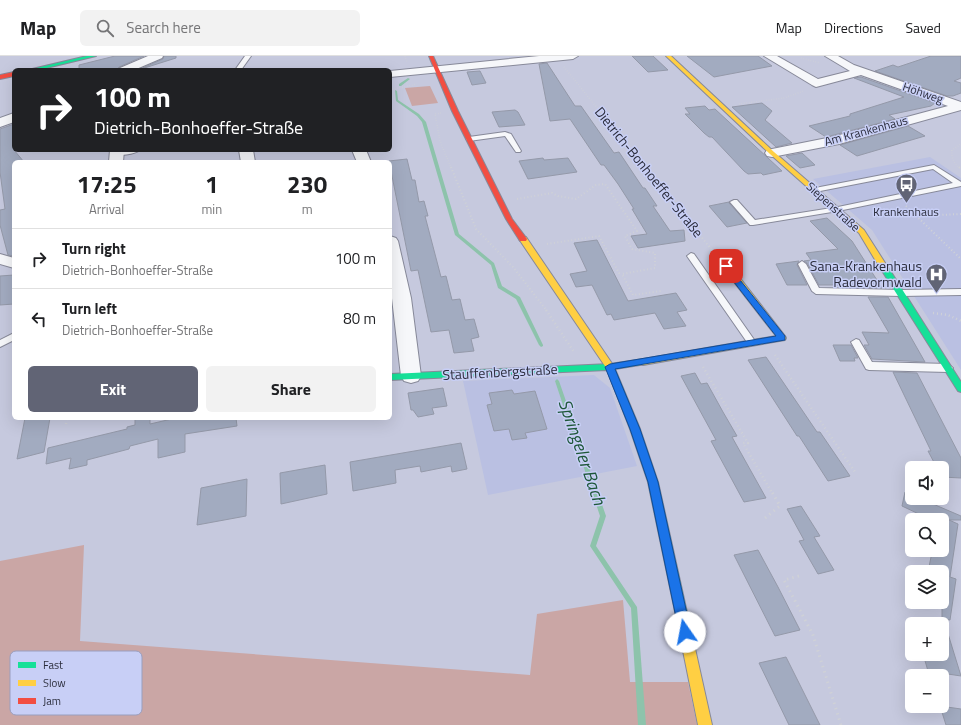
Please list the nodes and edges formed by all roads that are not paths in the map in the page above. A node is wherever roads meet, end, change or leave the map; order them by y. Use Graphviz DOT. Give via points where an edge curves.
graph roads {
  1 [pos="94,56"];
  2 [pos="158,56"];
  3 [pos="248,56"];
  4 [pos="431,56"];
  5 [pos="573,56"];
  6 [pos="668,56"];
  7 [pos="769,56"];
  8 [pos="830,56"];
  9 [pos="539,58"];
  10 [pos="40,68"];
  11 [pos="129,68"];
  12 [pos="239,68"];
  13 [pos="436,70"];
  14 [pos="862,71"];
  15 [pos="12,74"];
  16 [pos="392,74"];
  17 [pos="0,77"];
  18 [pos="959,104"];
  19 [pos="12,118"];
  20 [pos="0,122"];
  21 [pos="469,139"];
  22 [pos="518,151"];
  23 [pos="129,152"];
  24 [pos="772,153"];
  25 [pos="116,155"];
  26 [pos="815,190"];
  27 [pos="734,202"];
  28 [pos="838,209"];
  29 [pos="392,250"];
  30 [pos="691,256"];
  31 [pos="0,259"];
  32 [pos="12,262"];
  33 [pos="802,264"];
  34 [pos="726,266"];
  35 [pos="961,292"];
  36 [pos="901,293"];
  37 [pos="12,337"];
  38 [pos="856,342"];
  39 [pos="752,343"];
  40 [pos="0,344"];
  41 [pos="610,367"];
  42 [pos="948,368"];
  43 [pos="411,376"];
  44 [pos="392,377"];
  45 [pos="961,389"];
  46 [pos="705,725"];
  1 -- 10 [label="street"];
  2 -- 11 [label="street"];
  3 -- 12 [label="lane"];
  4 -- 13 [label="street"];
  5 -- 9 [label="street"];
  6 -- 24 [label="street, Siepenstraße"];
  7 -- 14 [label="street" via="816,83"];
  8 -- 14 [label="street, Höhweg"];
  9 -- 13 [label="street"];
  13 -- 16 [label="street"];
  13 -- 21 [label="street"];
  14 -- 18 [label="street, Höhweg"];
  15 -- 17 [label="street"];
  18 -- 24 [label="street, Am Krankenhaus" via="834,141"];
  19 -- 20 [label="street"];
  21 -- 22 [label="lane" via="506,134"];
  21 -- 41 [label="street" via="509,219"];
  23 -- 25 [label="lane"];
  24 -- 26 [label="street, Siepenstraße"];
  26 -- 28 [label="street, Siepenstraße"];
  26 -- 28 [label="lane" via="934,167 959,184"];
  27 -- 28 [label="lane" via="753,223"];
  28 -- 36 [label="street, Siepenstraße" via="862,232"];
  29 -- 43 [label="street" via="402,298"];
  30 -- 39 [label="lane"];
  31 -- 32 [label="street"];
  33 -- 36 [label="lane" via="816,291"];
  34 -- 39 [label="street" via="782,338"];
  35 -- 36 [label="lane"];
  36 -- 42 [label="street, Siepenstraße"];
  37 -- 40 [label="lane"];
  38 -- 42 [label="lane" via="869,366"];
  39 -- 41 [label="street"];
  41 -- 43 [label="street, Stauffenbergstraße"];
  41 -- 46 [label="street" via="653,482"];
  42 -- 45 [label="street, Siepenstraße"];
  43 -- 44 [label="street, Stauffenbergstraße"];
}
